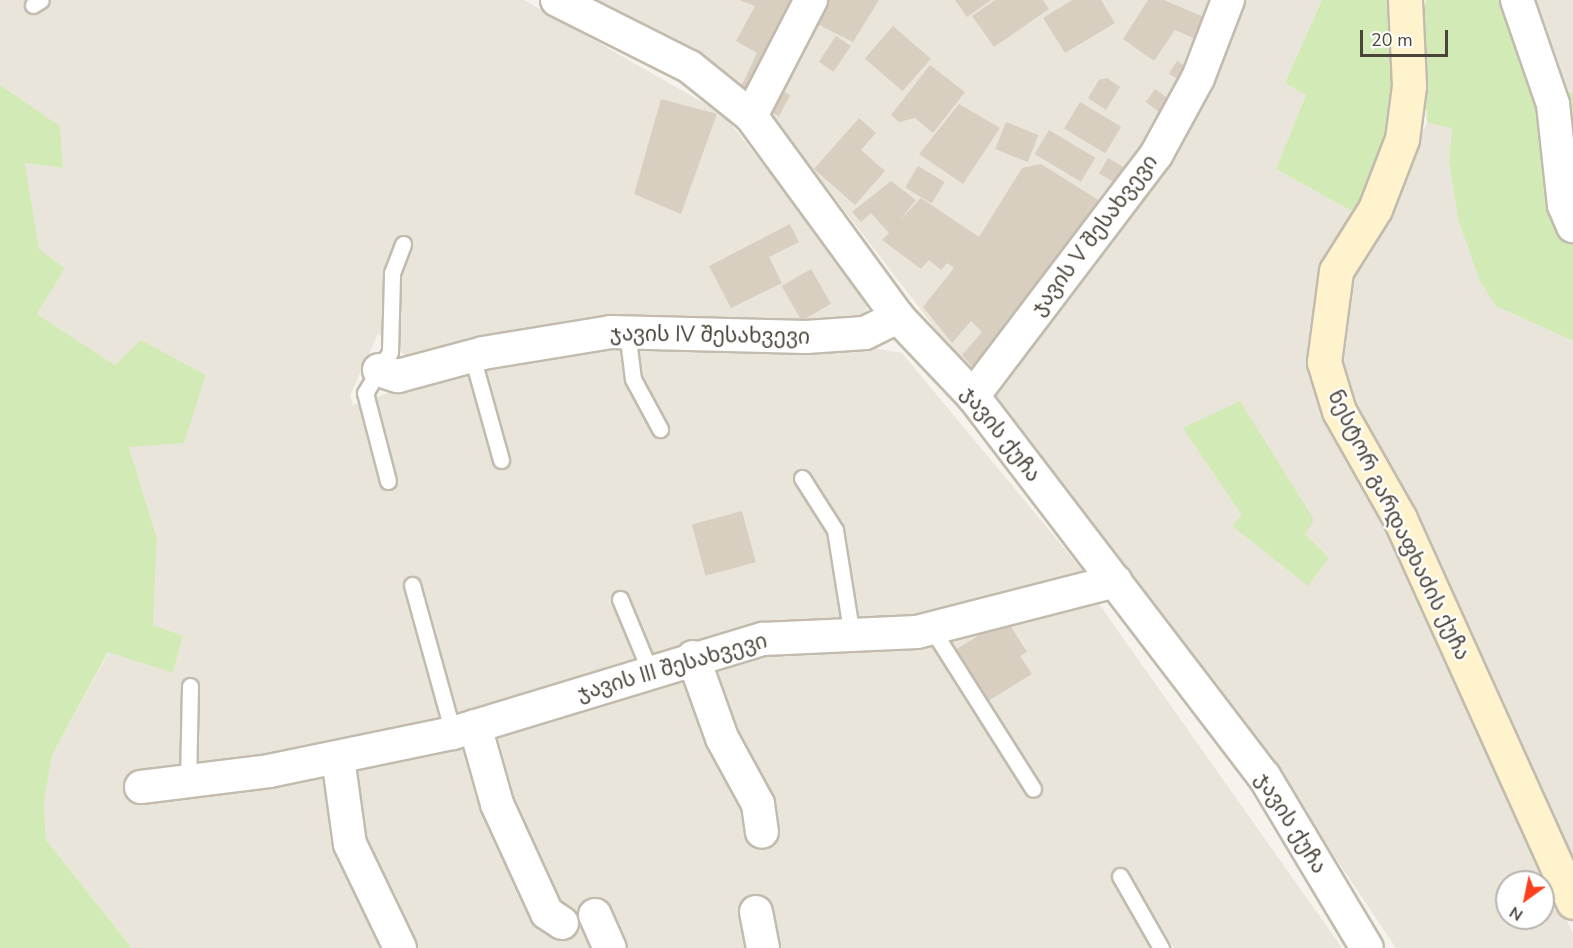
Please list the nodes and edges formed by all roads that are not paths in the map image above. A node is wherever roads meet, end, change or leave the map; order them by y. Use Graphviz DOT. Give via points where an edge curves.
graph roads {
  1 [pos="557,0"];
  2 [pos="811,0"];
  3 [pos="1228,0"];
  4 [pos="1405,0"];
  5 [pos="1517,0"];
  6 [pos="751,116"];
  7 [pos="1568,216"];
  8 [pos="403,244"];
  9 [pos="1573,245"];
  10 [pos="898,317"];
  11 [pos="627,331"];
  12 [pos="472,356"];
  13 [pos="379,370"];
  14 [pos="973,396"];
  15 [pos="660,429"];
  16 [pos="501,459"];
  17 [pos="802,478"];
  18 [pos="388,481"];
  19 [pos="1116,581"];
  20 [pos="412,585"];
  21 [pos="620,599"];
  22 [pos="932,629"];
  23 [pos="852,636"];
  24 [pos="693,657"];
  25 [pos="650,671"];
  26 [pos="190,686"];
  27 [pos="464,730"];
  28 [pos="338,758"];
  29 [pos="188,782"];
  30 [pos="141,787"];
  31 [pos="1033,789"];
  32 [pos="762,832"];
  33 [pos="1119,876"];
  34 [pos="1573,902"];
  35 [pos="756,912"];
  36 [pos="595,915"];
  37 [pos="562,923"];
  38 [pos="400,948"];
  39 [pos="610,948"];
  40 [pos="763,948"];
  41 [pos="1161,948"];
  42 [pos="1367,948"];
  1 -- 6 [label="street, ჯავის ქუჩა" via="690,67"];
  2 -- 6 [label="street"];
  3 -- 14 [label="street, ჯავის V შესახვევი" via="1198,78 1156,155"];
  4 -- 34 [label="street, ნესტორ გარდაფხაძის ქუჩა" via="1409,86 1402,139 1375,209 1336,271 1324,362 1339,411 1400,519"];
  5 -- 7 [label="street" via="1553,104"];
  6 -- 10 [label="street, ჯავის ქუჩა"];
  7 -- 9 [label="lane"];
  8 -- 13 [label="lane" via="392,273 394,335"];
  10 -- 11 [label="street, ჯავის IV შესახვევი" via="865,333 806,337"];
  10 -- 14 [label="street, ჯავის ქუჩა"];
  11 -- 12 [label="street, ჯავის IV შესახვევი"];
  11 -- 15 [label="lane" via="633,379"];
  12 -- 13 [label="street, ჯავის IV შესახვევი" via="398,376"];
  12 -- 16 [label="lane"];
  13 -- 18 [label="lane" via="364,403"];
  14 -- 19 [label="street, ჯავის ქუჩა"];
  17 -- 23 [label="lane" via="835,530"];
  19 -- 22 [label="street, ჯავის III შესახვევი"];
  19 -- 42 [label="street, ჯავის ქუჩა" via="1264,776"];
  20 -- 27 [label="lane"];
  21 -- 25 [label="lane"];
  22 -- 23 [label="street, ჯავის III შესახვევი"];
  22 -- 31 [label="lane"];
  23 -- 24 [label="street, ჯავის III შესახვევი" via="763,639"];
  24 -- 25 [label="street, ჯავის III შესახვევი"];
  24 -- 32 [label="street" via="722,738 758,804"];
  25 -- 27 [label="street, ჯავის III შესახვევი"];
  26 -- 29 [label="lane"];
  27 -- 28 [label="street, ჯავის III შესახვევი"];
  27 -- 37 [label="street" via="547,913"];
  28 -- 29 [label="street, ჯავის III შესახვევი"];
  28 -- 38 [label="street" via="350,844"];
  29 -- 30 [label="street, ჯავის III შესახვევი"];
  33 -- 41 [label="lane"];
  35 -- 40 [label="street"];
  36 -- 39 [label="street"];
}
